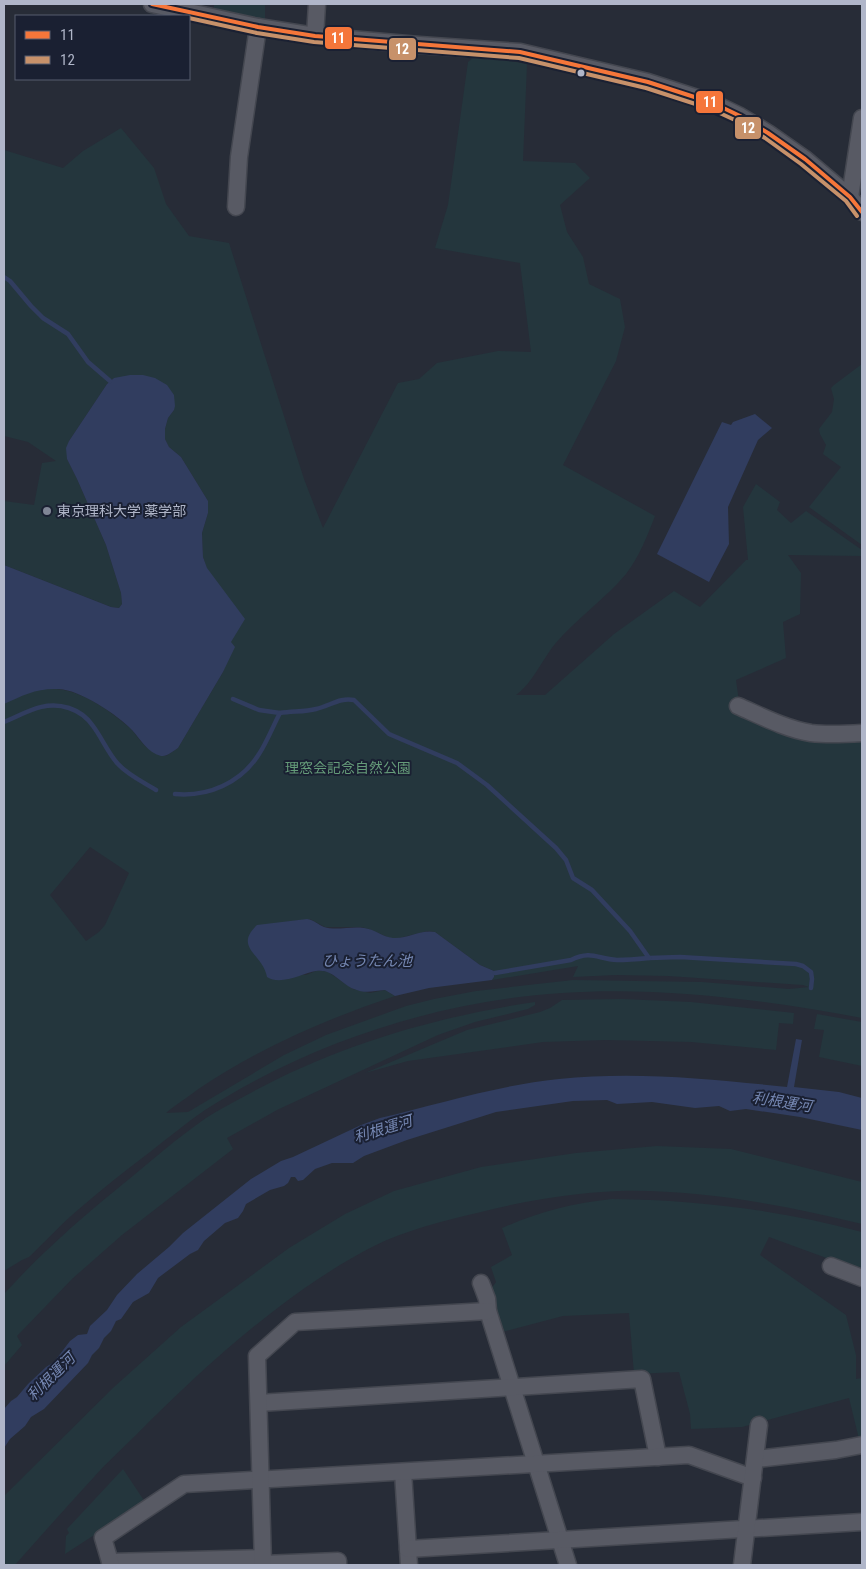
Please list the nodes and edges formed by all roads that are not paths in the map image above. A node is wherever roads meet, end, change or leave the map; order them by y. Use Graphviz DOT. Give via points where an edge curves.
graph roads {
  1 [pos="152,4"];
  2 [pos="317,4"];
  3 [pos="258,27"];
  4 [pos="315,36"];
  5 [pos="862,118"];
  6 [pos="850,197"];
  7 [pos="236,207"];
  8 [pos="862,212"];
  9 [pos="738,706"];
  10 [pos="862,734"];
  11 [pos="831,1266"];
  12 [pos="862,1278"];
  13 [pos="481,1283"];
  14 [pos="488,1311"];
  15 [pos="512,1387"];
  16 [pos="259,1403"];
  17 [pos="759,1425"];
  18 [pos="862,1445"];
  19 [pos="658,1457"];
  20 [pos="756,1459"];
  21 [pos="536,1463"];
  22 [pos="403,1472"];
  23 [pos="753,1478"];
  24 [pos="261,1480"];
  25 [pos="862,1522"];
  26 [pos="747,1528"];
  27 [pos="560,1540"];
  28 [pos="408,1549"];
  29 [pos="263,1562"];
  30 [pos="110,1564"];
  31 [pos="338,1565"];
  32 [pos="409,1565"];
  33 [pos="568,1565"];
  34 [pos="742,1565"];
  1 -- 3 [label="street"];
  2 -- 4 [label="street"];
  3 -- 4 [label="street"];
  3 -- 7 [label="street" via="239,157"];
  4 -- 6 [label="street" via="520,52 648,82 713,103 740,116 805,159"];
  5 -- 6 [label="street"];
  6 -- 8 [label="street"];
  9 -- 10 [label="street" via="810,733"];
  11 -- 12 [label="street"];
  13 -- 14 [label="street"];
  14 -- 15 [label="street"];
  14 -- 16 [label="street" via="295,1322 257,1356"];
  15 -- 16 [label="street"];
  15 -- 19 [label="street" via="642,1379"];
  15 -- 21 [label="street"];
  16 -- 24 [label="street"];
  17 -- 20 [label="street"];
  18 -- 20 [label="street"];
  19 -- 21 [label="street"];
  19 -- 23 [label="street" via="689,1455"];
  20 -- 23 [label="street"];
  21 -- 22 [label="street"];
  21 -- 27 [label="street"];
  22 -- 24 [label="street"];
  22 -- 28 [label="street"];
  23 -- 26 [label="street"];
  24 -- 29 [label="street"];
  24 -- 30 [label="street" via="184,1484 103,1538"];
  25 -- 26 [label="street"];
  26 -- 27 [label="street"];
  26 -- 34 [label="street"];
  27 -- 28 [label="street"];
  27 -- 33 [label="street"];
  28 -- 32 [label="street"];
  29 -- 30 [label="street"];
  29 -- 31 [label="street" via="338,1561"];
}
